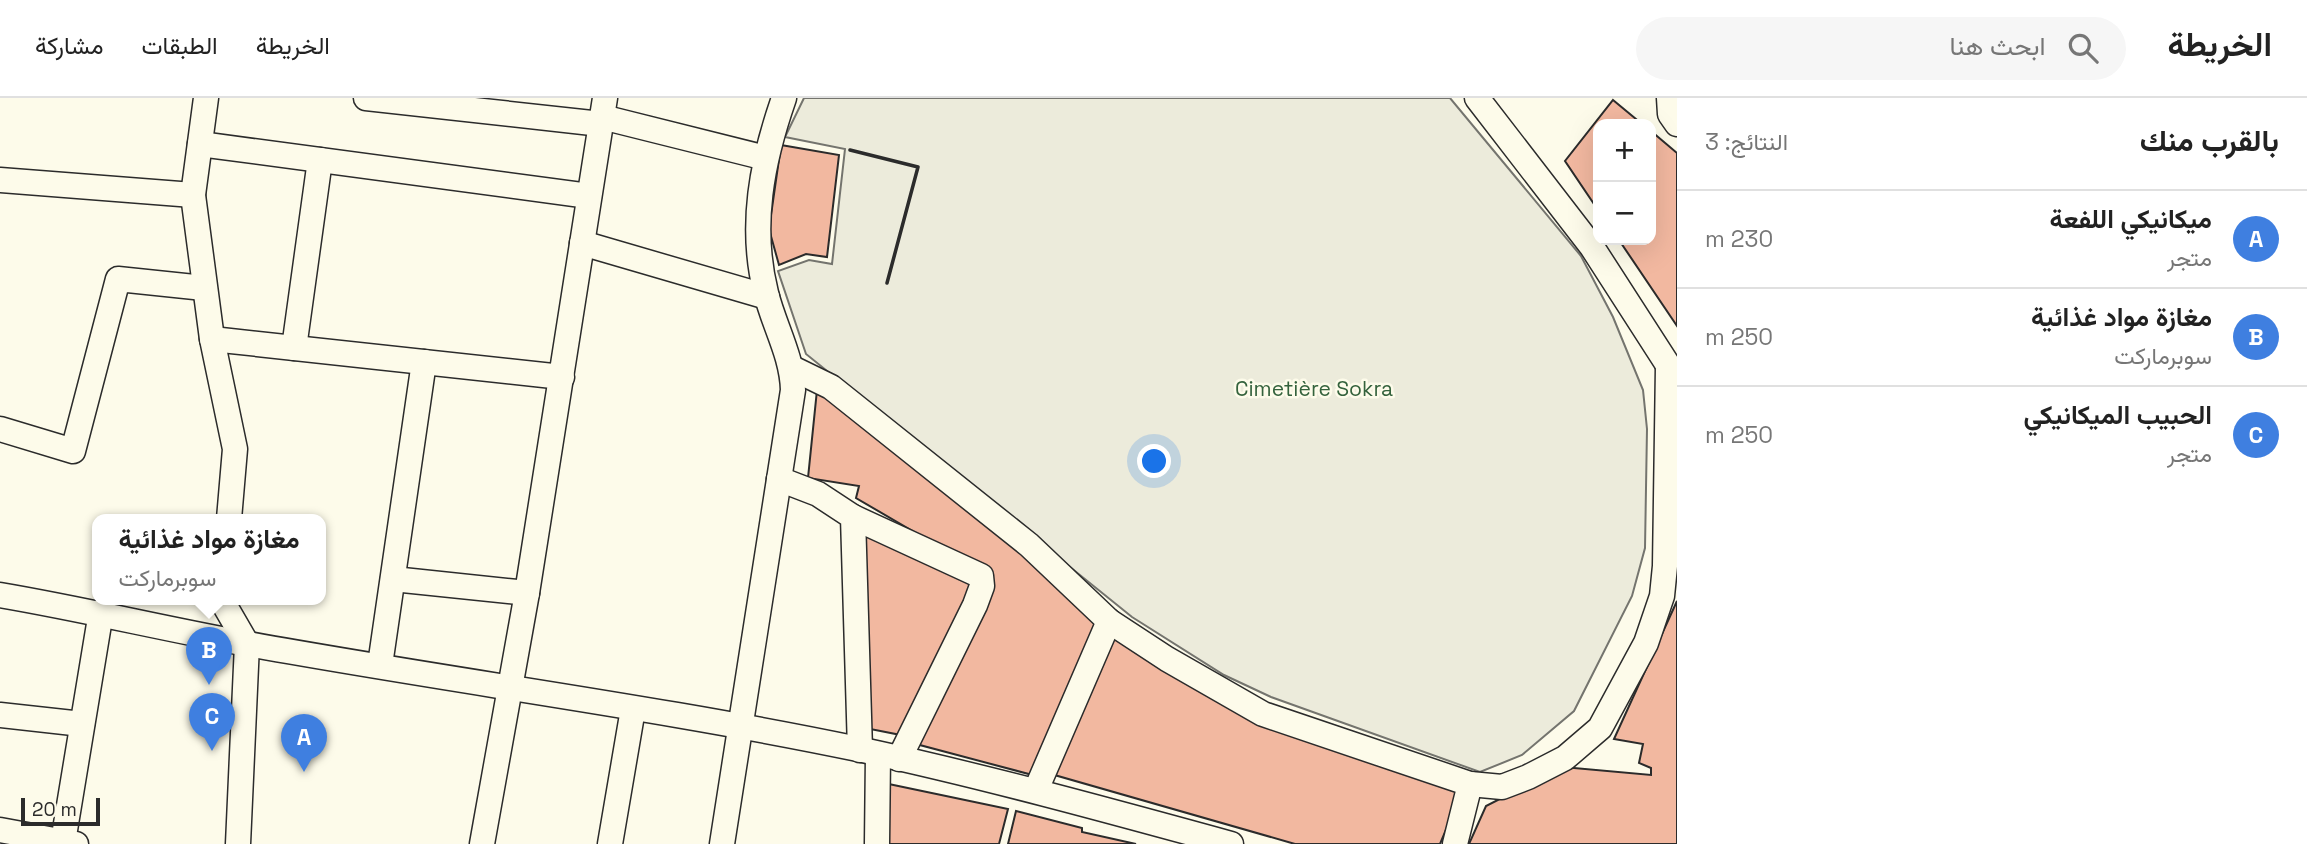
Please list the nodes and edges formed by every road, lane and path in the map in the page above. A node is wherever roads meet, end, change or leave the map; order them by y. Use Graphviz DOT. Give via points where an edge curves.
graph roads {
  1 [pos="206,98"];
  2 [pos="366,98"];
  3 [pos="785,98"];
  4 [pos="1477,98"];
  5 [pos="1669,98"];
  6 [pos="400,100"];
  7 [pos="603,113"];
  8 [pos="1677,124"];
  9 [pos="200,144"];
  10 [pos="766,158"];
  11 [pos="320,160"];
  12 [pos="0,180"];
  13 [pos="193,195"];
  14 [pos="590,196"];
  15 [pos="582,243"];
  16 [pos="204,288"];
  17 [pos="767,297"];
  18 [pos="212,339"];
  19 [pos="294,348"];
  20 [pos="424,362"];
  21 [pos="792,368"];
  22 [pos="1673,372"];
  23 [pos="562,377"];
  24 [pos="0,429"];
  25 [pos="779,478"];
  26 [pos="229,514"];
  27 [pos="853,517"];
  28 [pos="393,579"];
  29 [pos="1669,591"];
  30 [pos="527,593"];
  31 [pos="0,595"];
  32 [pos="224,605"];
  33 [pos="101,612"];
  34 [pos="1109,621"];
  35 [pos="247,644"];
  36 [pos="380,665"];
  37 [pos="510,687"];
  38 [pos="633,709"];
  39 [pos="0,715"];
  40 [pos="82,724"];
  41 [pos="741,727"];
  42 [pos="879,755"];
  43 [pos="1470,783"];
  44 [pos="1036,790"];
  45 [pos="0,830"];
  46 [pos="1170,836"];
  47 [pos="69,843"];
  48 [pos="238,844"];
  49 [pos="482,844"];
  50 [pos="610,844"];
  51 [pos="722,844"];
  52 [pos="877,844"];
  53 [pos="1229,844"];
  54 [pos="1455,844"];
  1 -- 9 [label="street"];
  2 -- 6 [label="street"];
  3 -- 10 [label="street"];
  4 -- 22 [label="street" via="1592,247"];
  5 -- 8 [label="street" via="1670,114"];
  6 -- 7 [label="street"];
  7 -- 10 [label="street"];
  7 -- 14 [label="street"];
  9 -- 11 [label="street"];
  9 -- 13 [label="street"];
  10 -- 17 [label="street" via="758,206 758,248"];
  11 -- 14 [label="street"];
  11 -- 19 [label="street"];
  12 -- 13 [label="street"];
  13 -- 16 [label="street"];
  14 -- 15 [label="street"];
  15 -- 17 [label="street"];
  15 -- 23 [label="street"];
  16 -- 18 [label="street"];
  16 -- 24 [label="street" via="118,279 74,451"];
  17 -- 21 [label="street"];
  18 -- 19 [label="street"];
  18 -- 26 [label="street" via="235,449"];
  19 -- 20 [label="street"];
  20 -- 23 [label="street"];
  20 -- 28 [label="street"];
  21 -- 25 [label="street" via="793,390"];
  21 -- 34 [label="street" via="831,387 1029,545"];
  22 -- 29 [label="street"];
  23 -- 30 [label="street"];
  25 -- 27 [label="street" via="818,494"];
  25 -- 41 [label="street"];
  27 -- 42 [label="street"];
  27 -- 42 [label="street" via="981,576 975,605"];
  28 -- 30 [label="street"];
  28 -- 36 [label="street"];
  29 -- 43 [label="street" via="1628,680 1600,728 1585,743 1502,787"];
  30 -- 37 [label="street"];
  31 -- 33 [label="street"];
  32 -- 35 [label="street"];
  33 -- 35 [label="street"];
  33 -- 40 [label="street"];
  34 -- 43 [label="street" via="1263,714"];
  34 -- 44 [label="street"];
  35 -- 36 [label="street"];
  35 -- 48 [label="street"];
  36 -- 37 [label="street"];
  37 -- 38 [label="street"];
  37 -- 49 [label="street"];
  38 -- 41 [label="street"];
  38 -- 50 [label="street"];
  39 -- 40 [label="street"];
  40 -- 47 [label="street"];
  41 -- 42 [label="street"];
  41 -- 51 [label="street"];
  42 -- 44 [label="street"];
  42 -- 52 [label="street"];
  43 -- 54 [label="street"];
  44 -- 46 [label="street"];
  45 -- 47 [label="street"];
  46 -- 53 [label="street"];
}
